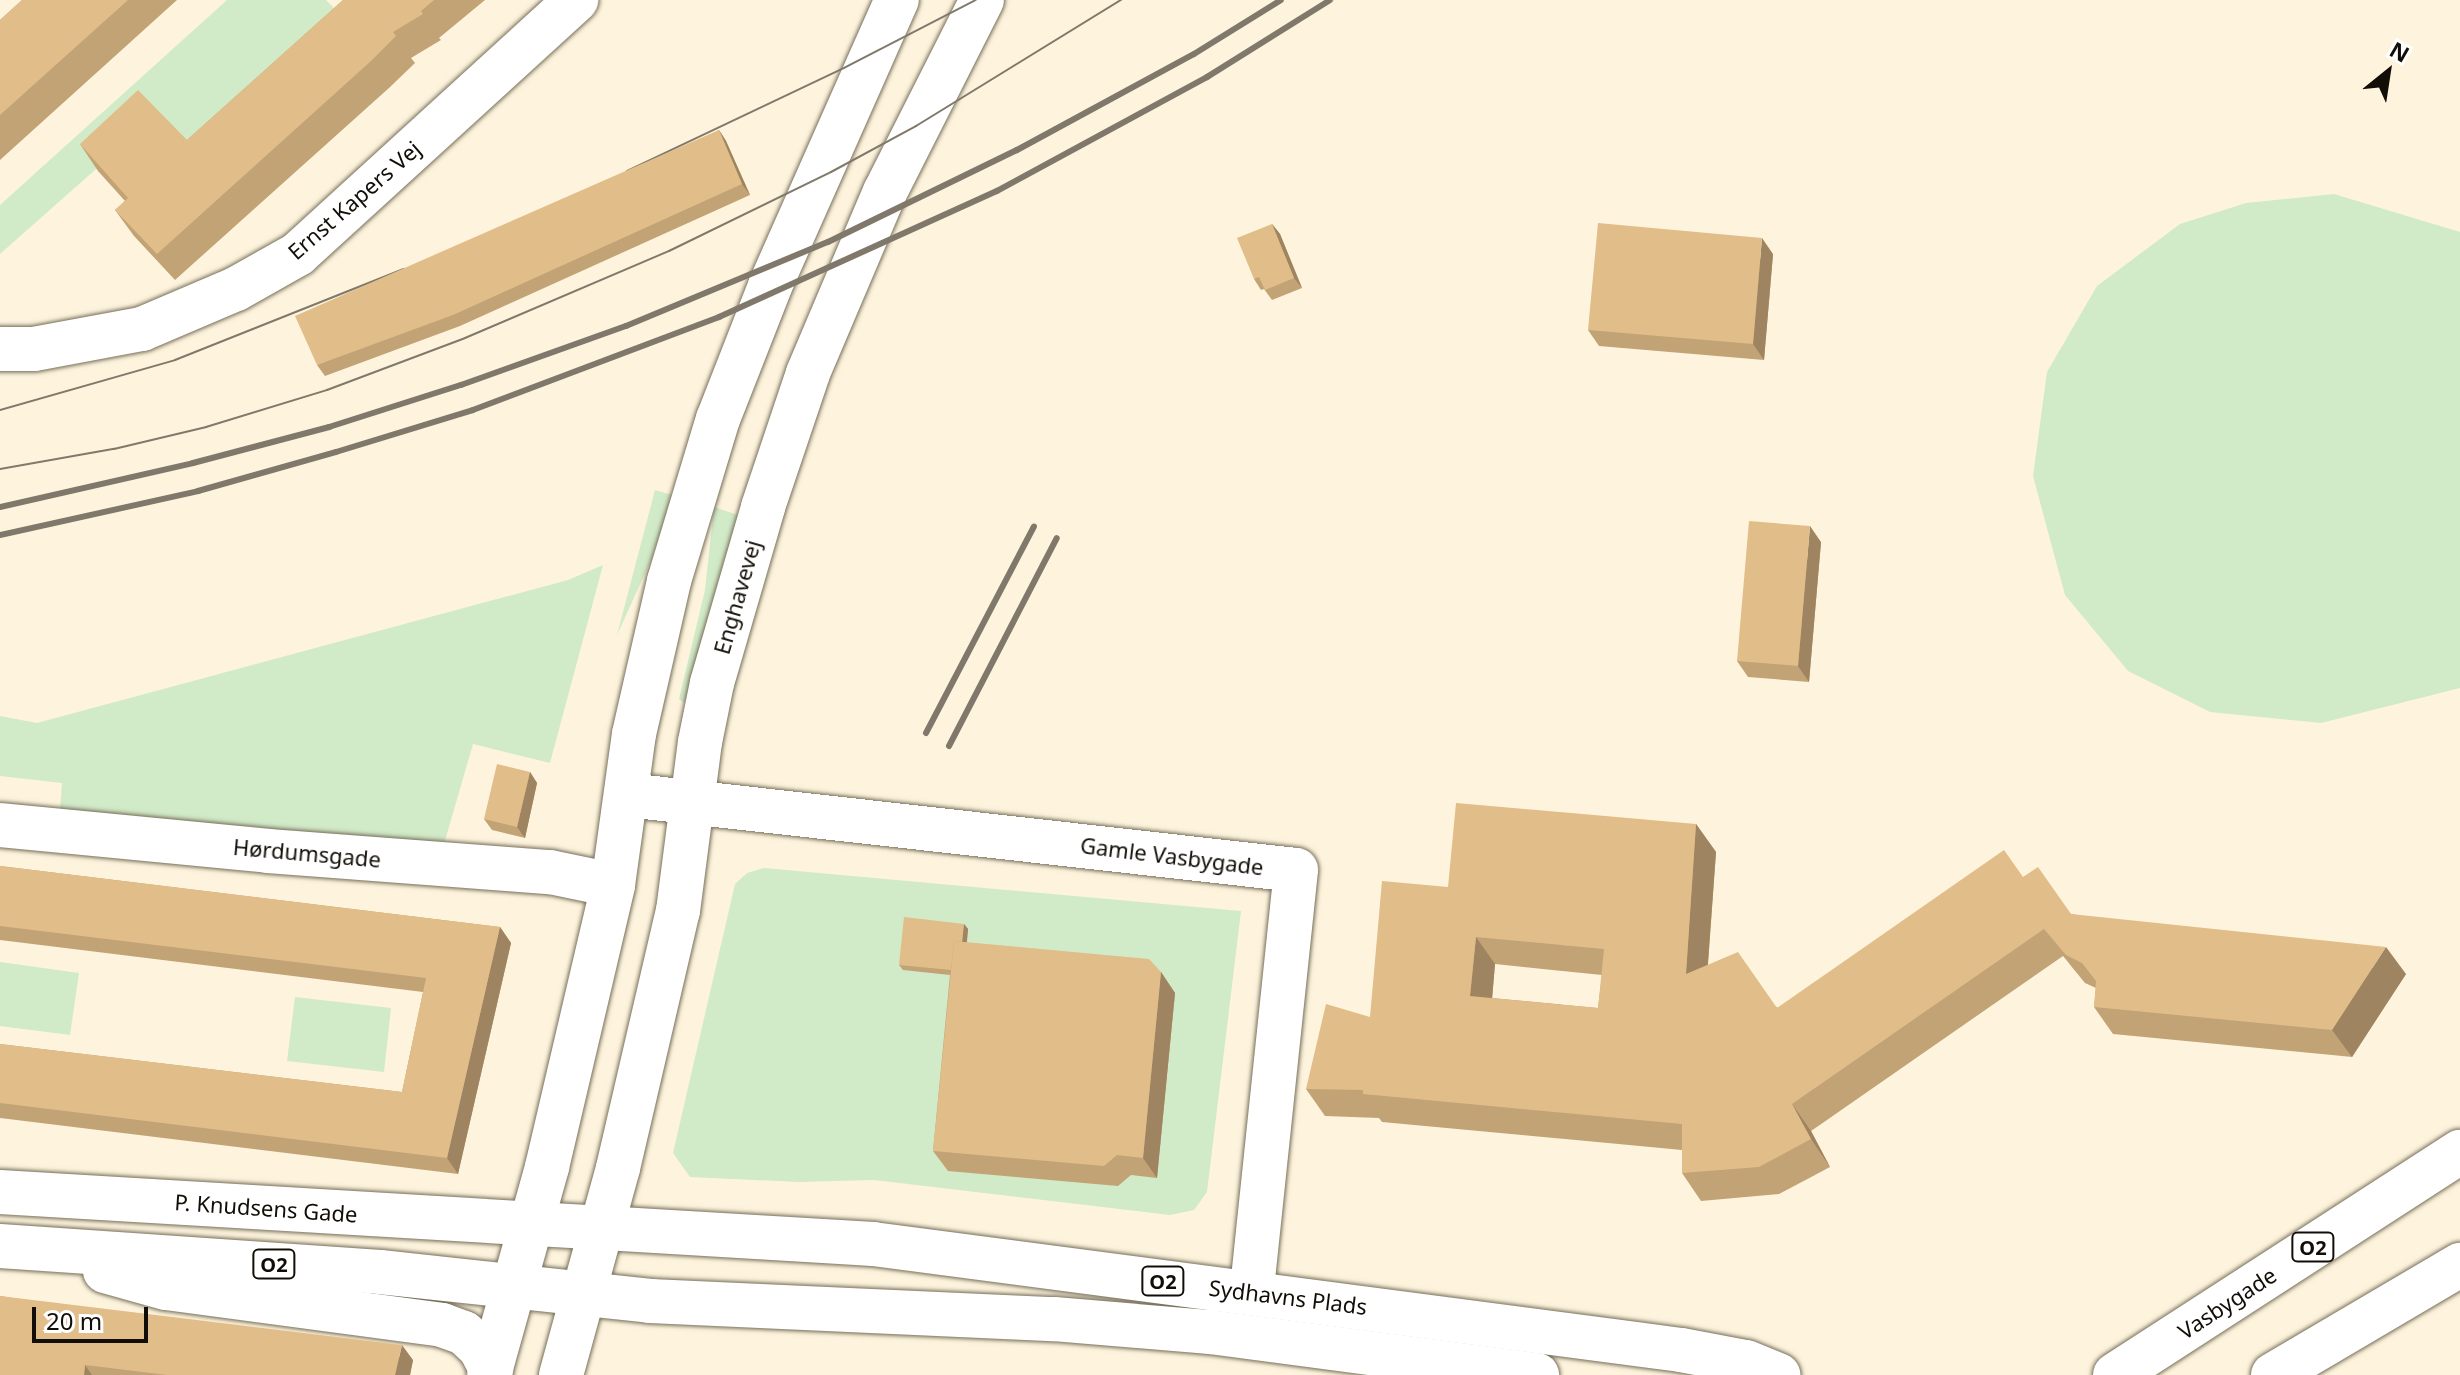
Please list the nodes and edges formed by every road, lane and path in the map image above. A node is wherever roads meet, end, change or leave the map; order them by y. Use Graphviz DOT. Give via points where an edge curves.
graph roads {
  1 [pos="576,0"];
  2 [pos="897,0"];
  3 [pos="982,0"];
  4 [pos="0,349"];
  5 [pos="627,795"];
  6 [pos="693,802"];
  7 [pos="0,825"];
  8 [pos="613,885"];
  9 [pos="2460,1152"];
  10 [pos="0,1192"];
  11 [pos="531,1225"];
  12 [pos="602,1229"];
  13 [pos="17,1248"];
  14 [pos="2460,1265"];
  15 [pos="514,1286"];
  16 [pos="1252,1292"];
  17 [pos="585,1294"];
  18 [pos="1499,1370"];
  19 [pos="490,1372"];
  20 [pos="561,1375"];
  21 [pos="1537,1375"];
  22 [pos="1778,1375"];
  23 [pos="2115,1375"];
  24 [pos="2273,1375"];
  1 -- 4 [label="street, Ernst Kapers Vej" via="298,254 236,289 142,329 34,349"];
  2 -- 5 [label="street" via="796,222 718,419 652,650"];
  3 -- 6 [label="street, Enghavevej" via="885,192 808,373 716,670"];
  5 -- 6 [label="street, Gamle Vasbygade"];
  5 -- 8 [label="street"];
  6 -- 12 [label="street, Enghavevej" via="678,911"];
  6 -- 16 [label="street, Gamle Vasbygade" via="1296,870"];
  7 -- 8 [label="street, Hørdumsgade" via="550,872"];
  8 -- 11 [label="street"];
  9 -- 23 [label="street, Vasbygade / O2"];
  10 -- 11 [label="street, P. Knudsens Gade / O2"];
  11 -- 12 [label="street, O2"];
  11 -- 15 [label="street"];
  12 -- 16 [label="street, Sydhavns Plads / O2" via="873,1244"];
  12 -- 17 [label="street, Enghavevej"];
  13 -- 15 [label="street, O2"];
  13 -- 19 [label="street" via="166,1288 442,1325 464,1333 480,1348"];
  14 -- 24 [label="street"];
  15 -- 17 [label="street, O2"];
  15 -- 19 [label="street"];
  16 -- 22 [label="street, Sydhavns Plads / O2" via="1681,1350 1746,1362"];
  17 -- 18 [label="street, Sydhavns Plads / O2" via="1070,1320 1210,1332"];
  17 -- 20 [label="street, Enghavevej"];
  18 -- 21 [label="street, O2"];
}
